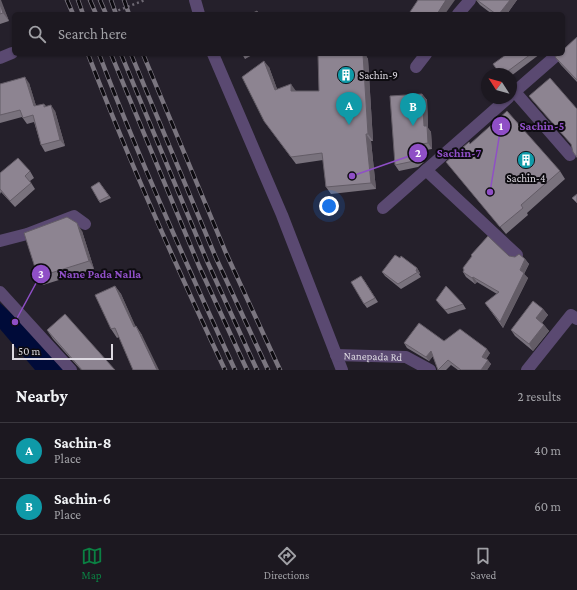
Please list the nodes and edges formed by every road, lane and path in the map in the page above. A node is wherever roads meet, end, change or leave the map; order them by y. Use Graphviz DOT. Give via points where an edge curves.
graph roads {
  1 [pos="145,0"];
  2 [pos="195,0"];
  3 [pos="470,0"];
  4 [pos="114,12"];
  5 [pos="198,12"];
  6 [pos="460,12"];
  7 [pos="12,53"];
  8 [pos="214,56"];
  9 [pos="425,56"];
  10 [pos="556,56"];
  11 [pos="0,58"];
  12 [pos="416,68"];
  13 [pos="517,90"];
  14 [pos="517,101"];
  15 [pos="501,104"];
  16 [pos="570,155"];
  17 [pos="426,170"];
  18 [pos="383,208"];
  19 [pos="85,224"];
  20 [pos="0,241"];
  21 [pos="516,255"];
  22 [pos="0,292"];
  23 [pos="577,319"];
  24 [pos="336,355"];
  25 [pos="71,370"];
  26 [pos="342,370"];
  27 [pos="430,370"];
  28 [pos="527,370"];
  1 -- 4 [label="path, bridge"];
  2 -- 5 [label="street"];
  3 -- 6 [label="street"];
  7 -- 11 [label="street"];
  8 -- 24 [label="street" via="282,215"];
  9 -- 12 [label="street"];
  10 -- 13 [label="street"];
  14 -- 16 [label="street"];
  15 -- 17 [label="street"];
  17 -- 18 [label="street"];
  17 -- 21 [label="street"];
  19 -- 20 [label="street" via="74,216 27,234"];
  22 -- 25 [label="street"];
  23 -- 28 [label="street" via="570,315"];
  24 -- 26 [label="street"];
  24 -- 27 [label="street, Nanepada Rd" via="406,357"];
}
